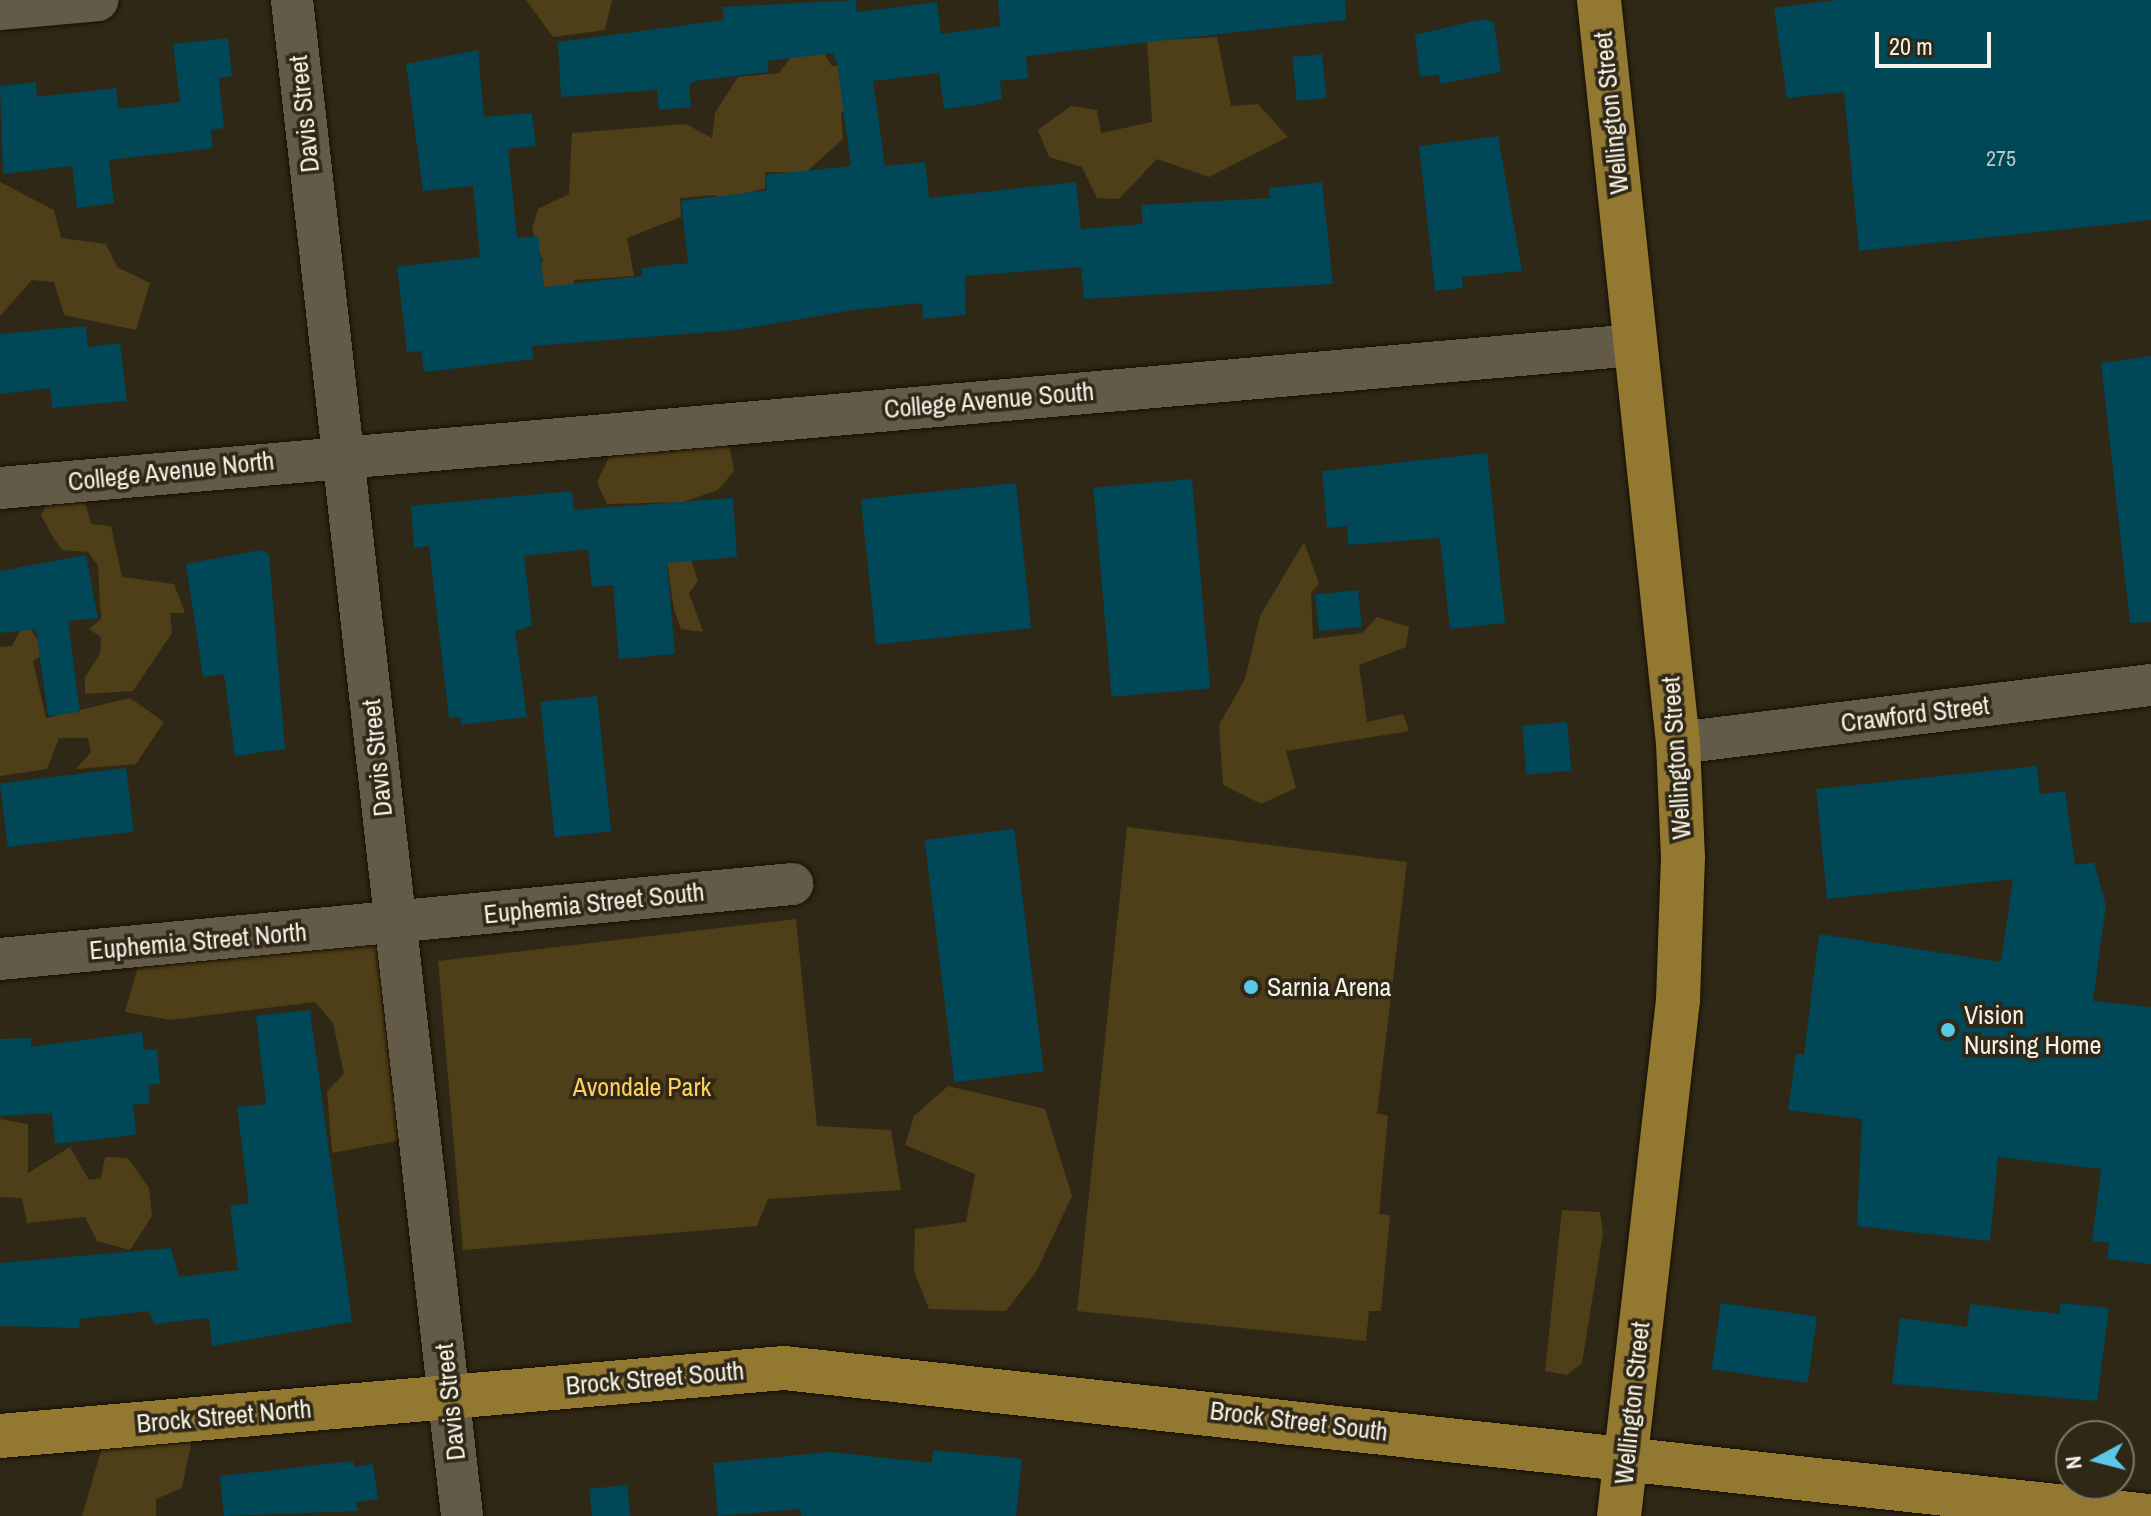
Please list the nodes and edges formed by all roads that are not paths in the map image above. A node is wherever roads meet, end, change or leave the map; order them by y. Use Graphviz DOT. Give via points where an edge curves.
graph roads {
  1 [pos="98,0"];
  2 [pos="292,0"];
  3 [pos="1599,0"];
  4 [pos="0,9"];
  5 [pos="1635,345"];
  6 [pos="343,454"];
  7 [pos="0,488"];
  8 [pos="2151,685"];
  9 [pos="1678,743"];
  10 [pos="792,884"];
  11 [pos="395,923"];
  12 [pos="0,959"];
  13 [pos="449,1395"];
  14 [pos="0,1436"];
  15 [pos="1626,1458"];
  16 [pos="462,1516"];
  17 [pos="1619,1516"];
  18 [pos="2149,1516"];
  1 -- 4 [label="street"];
  2 -- 6 [label="street, Davis Street"];
  3 -- 5 [label="main road, Wellington Street"];
  5 -- 6 [label="street, College Avenue South"];
  5 -- 9 [label="main road, Wellington Street"];
  6 -- 7 [label="street, College Avenue North"];
  6 -- 11 [label="street, Davis Street"];
  8 -- 9 [label="street, Crawford Street"];
  9 -- 15 [label="main road, Wellington Street" via="1678,1000"];
  10 -- 11 [label="street, Euphemia Street South"];
  11 -- 12 [label="street, Euphemia Street North"];
  11 -- 13 [label="street, Davis Street"];
  13 -- 14 [label="main road, Brock Street North"];
  13 -- 15 [label="main road, Brock Street South" via="784,1368 866,1371"];
  13 -- 16 [label="street, Davis Street"];
  15 -- 17 [label="main road, Wellington Street"];
  15 -- 18 [label="main road, Brock Street South"];
}
